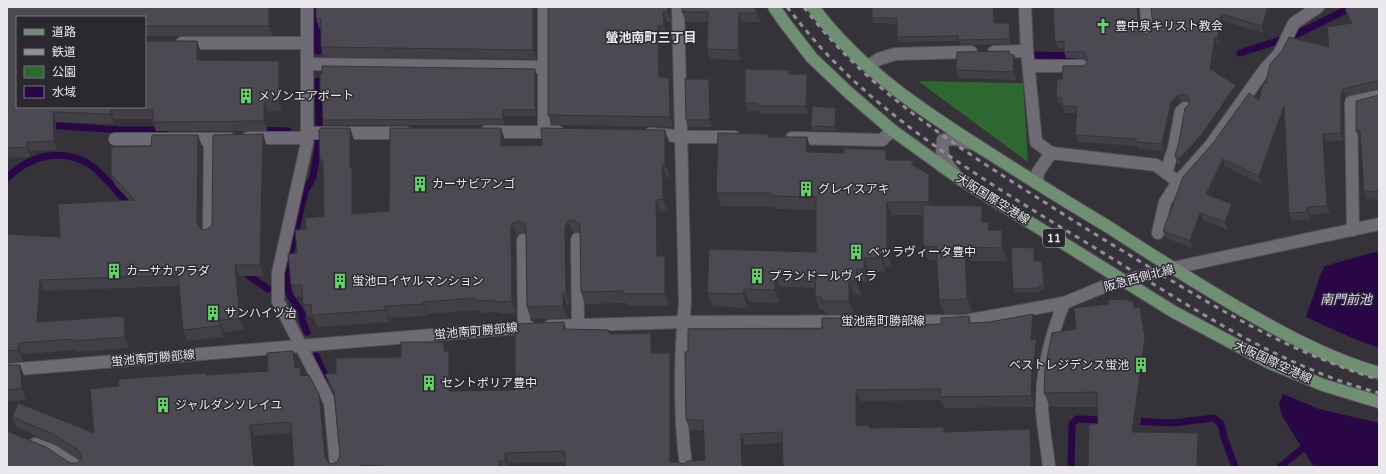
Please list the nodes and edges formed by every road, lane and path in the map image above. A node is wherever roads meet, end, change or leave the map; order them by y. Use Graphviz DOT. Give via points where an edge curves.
graph roads {
  1 [pos="308,7"];
  2 [pos="544,7"];
  3 [pos="678,7"];
  4 [pos="774,7"];
  5 [pos="813,7"];
  6 [pos="1025,7"];
  7 [pos="1146,7"];
  8 [pos="1318,7"];
  9 [pos="1148,34"];
  10 [pos="168,43"];
  11 [pos="307,43"];
  12 [pos="1027,51"];
  13 [pos="307,64"];
  14 [pos="868,66"];
  15 [pos="1029,66"];
  16 [pos="1083,66"];
  17 [pos="544,67"];
  18 [pos="1379,96"];
  19 [pos="1185,108"];
  20 [pos="892,130"];
  21 [pos="476,132"];
  22 [pos="544,132"];
  23 [pos="568,132"];
  24 [pos="415,133"];
  25 [pos="639,134"];
  26 [pos="307,135"];
  27 [pos="681,136"];
  28 [pos="744,137"];
  29 [pos="784,138"];
  30 [pos="115,139"];
  31 [pos="210,139"];
  32 [pos="976,145"];
  33 [pos="1051,153"];
  34 [pos="1166,172"];
  35 [pos="960,179"];
  36 [pos="1178,182"];
  37 [pos="1037,183"];
  38 [pos="1379,224"];
  39 [pos="1353,230"];
  40 [pos="1158,233"];
  41 [pos="210,234"];
  42 [pos="577,239"];
  43 [pos="523,240"];
  44 [pos="1174,268"];
  45 [pos="1124,281"];
  46 [pos="1064,303"];
  47 [pos="683,322"];
  48 [pos="578,326"];
  49 [pos="524,327"];
  50 [pos="300,346"];
  51 [pos="7,370"];
  52 [pos="1379,374"];
  53 [pos="1379,402"];
  54 [pos="24,439"];
  55 [pos="78,467"];
  56 [pos="336,467"];
  57 [pos="686,467"];
  58 [pos="1050,467"];
  1 -- 11 [label="street"];
  2 -- 17 [label="street"];
  3 -- 27 [label="street"];
  4 -- 20 [label="main road, 大阪国際空港線 / 11" via="812,58"];
  5 -- 14 [label="main road" via="827,25"];
  6 -- 12 [label="street"];
  7 -- 9 [label="street"];
  8 -- 36 [label="street" via="1294,23 1279,54 1265,69 1210,146"];
  10 -- 11 [label="street"];
  11 -- 13 [label="street"];
  12 -- 14 [label="street" via="895,54"];
  12 -- 15 [label="street"];
  13 -- 17 [label="street"];
  13 -- 26 [label="street"];
  14 -- 32 [label="main road" via="915,105"];
  15 -- 16 [label="street"];
  15 -- 33 [label="street" via="1036,142"];
  17 -- 22 [label="street"];
  18 -- 39 [label="street" via="1352,102"];
  19 -- 34 [label="street" via="1181,111 1174,148"];
  20 -- 29 [label="street" via="882,140"];
  20 -- 35 [label="main road, 大阪国際空港線 / 11"];
  21 -- 22 [label="street"];
  22 -- 23 [label="street"];
  24 -- 26 [label="street"];
  25 -- 27 [label="street"];
  26 -- 31 [label="street"];
  26 -- 50 [label="street" via="278,273 278,301"];
  27 -- 28 [label="street"];
  27 -- 47 [label="street" via="685,302"];
  30 -- 31 [label="street"];
  31 -- 41 [label="street"];
  32 -- 35 [label="street" via="955,139 944,140 941,150 946,163"];
  32 -- 37 [label="main road"];
  33 -- 34 [label="street" via="1156,165"];
  33 -- 37 [label="street" via="1038,172"];
  34 -- 36 [label="street"];
  35 -- 45 [label="main road, 大阪国際空港線 / 11"];
  36 -- 40 [label="street" via="1165,202"];
  37 -- 44 [label="main road"];
  38 -- 39 [label="street, 阪急西側北線"];
  39 -- 44 [label="street, 阪急西側北線"];
  42 -- 48 [label="street"];
  43 -- 49 [label="street"];
  44 -- 45 [label="street, 阪急西側北線"];
  44 -- 52 [label="main road" via="1282,334"];
  45 -- 46 [label="street, 阪急西側北線"];
  45 -- 53 [label="main road, 大阪国際空港線 / 11" via="1174,312 1270,363 1323,385"];
  46 -- 47 [label="street, 蛍池南町勝部線" via="965,321"];
  46 -- 58 [label="street" via="1050,345 1043,385 1043,414"];
  47 -- 48 [label="street, 蛍池南町勝部線"];
  47 -- 57 [label="street" via="683,440"];
  48 -- 49 [label="street, 蛍池南町勝部線"];
  49 -- 50 [label="street, 蛍池南町勝部線"];
  50 -- 51 [label="street, 蛍池南町勝部線"];
  50 -- 56 [label="street" via="330,403"];
  54 -- 55 [label="street" via="53,451"];
}
